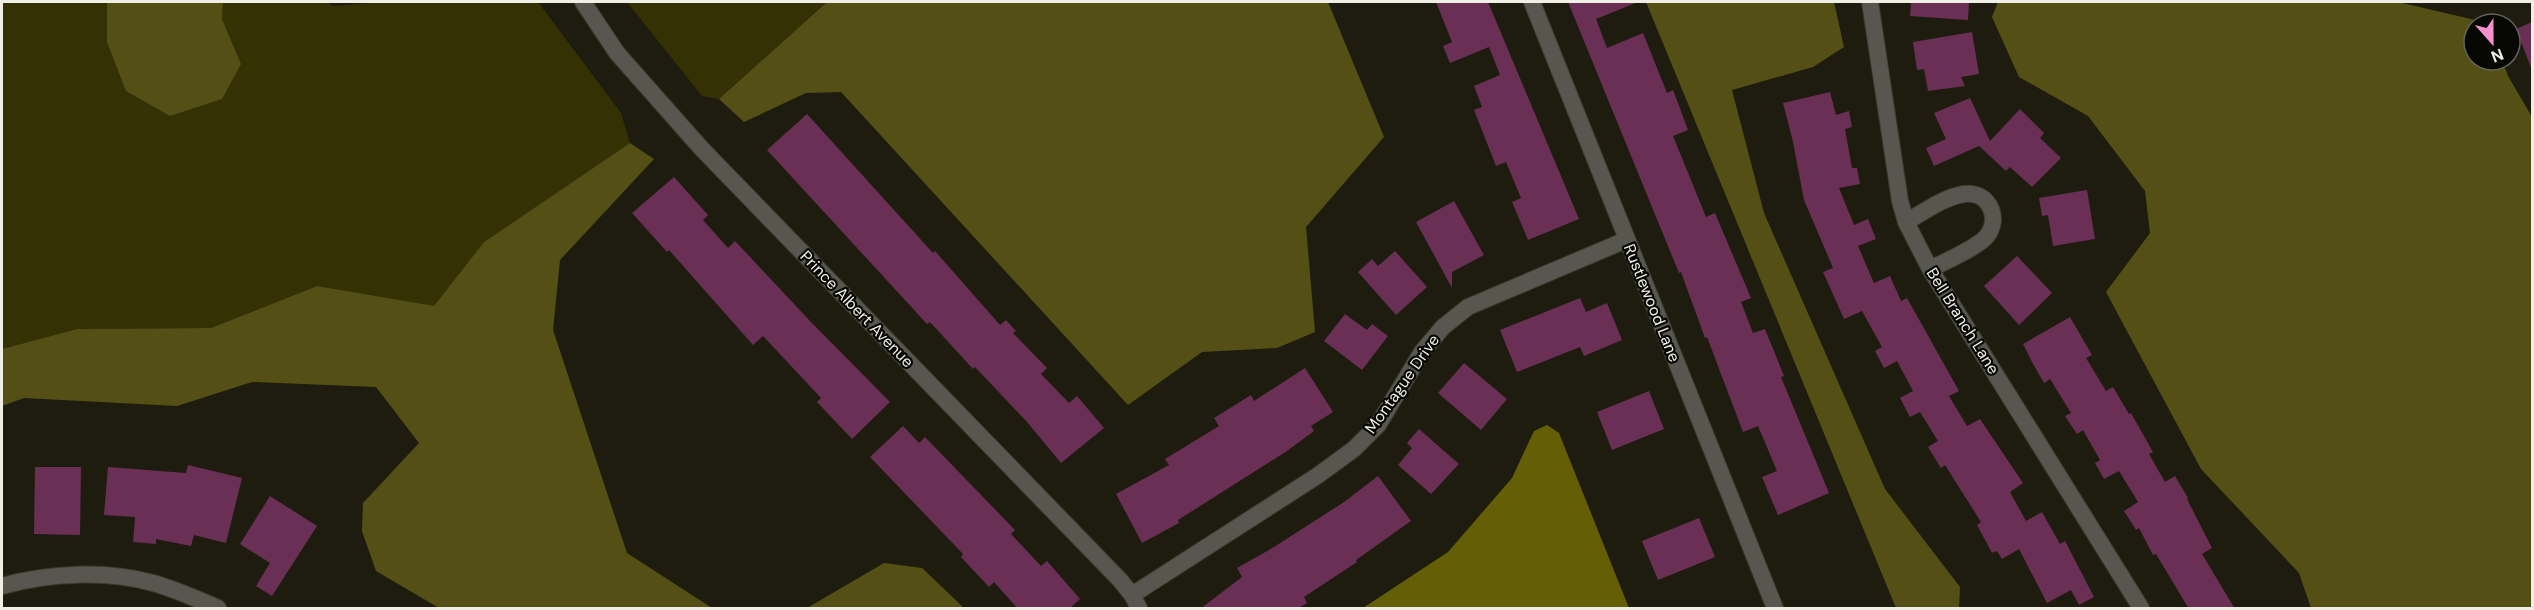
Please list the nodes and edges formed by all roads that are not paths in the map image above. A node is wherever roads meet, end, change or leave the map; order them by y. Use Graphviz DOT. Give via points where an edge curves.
graph roads {
  1 [pos="582,2"];
  2 [pos="1532,2"];
  3 [pos="1870,2"];
  4 [pos="1906,222"];
  5 [pos="1626,240"];
  6 [pos="1930,269"];
  7 [pos="2,586"];
  8 [pos="1136,602"];
  9 [pos="1775,607"];
  10 [pos="2136,607"];
  11 [pos="218,609"];
  1 -- 8 [label="street, Prince Albert Avenue" via="618,54 700,148"];
  2 -- 5 [label="street, Rustlewood Lane"];
  3 -- 4 [label="street, Bell Branch Lane" via="1894,171"];
  4 -- 6 [label="street, Bell Branch Lane"];
  4 -- 6 [label="street" via="1963,194 1977,194 1994,213 1994,226 1984,239"];
  5 -- 8 [label="street, Montague Drive" via="1468,307 1443,327 1422,352 1378,425 1354,449"];
  5 -- 9 [label="street, Rustlewood Lane"];
  6 -- 10 [label="street, Bell Branch Lane"];
  7 -- 11 [label="street" via="28,579 114,577 153,583"];
}
